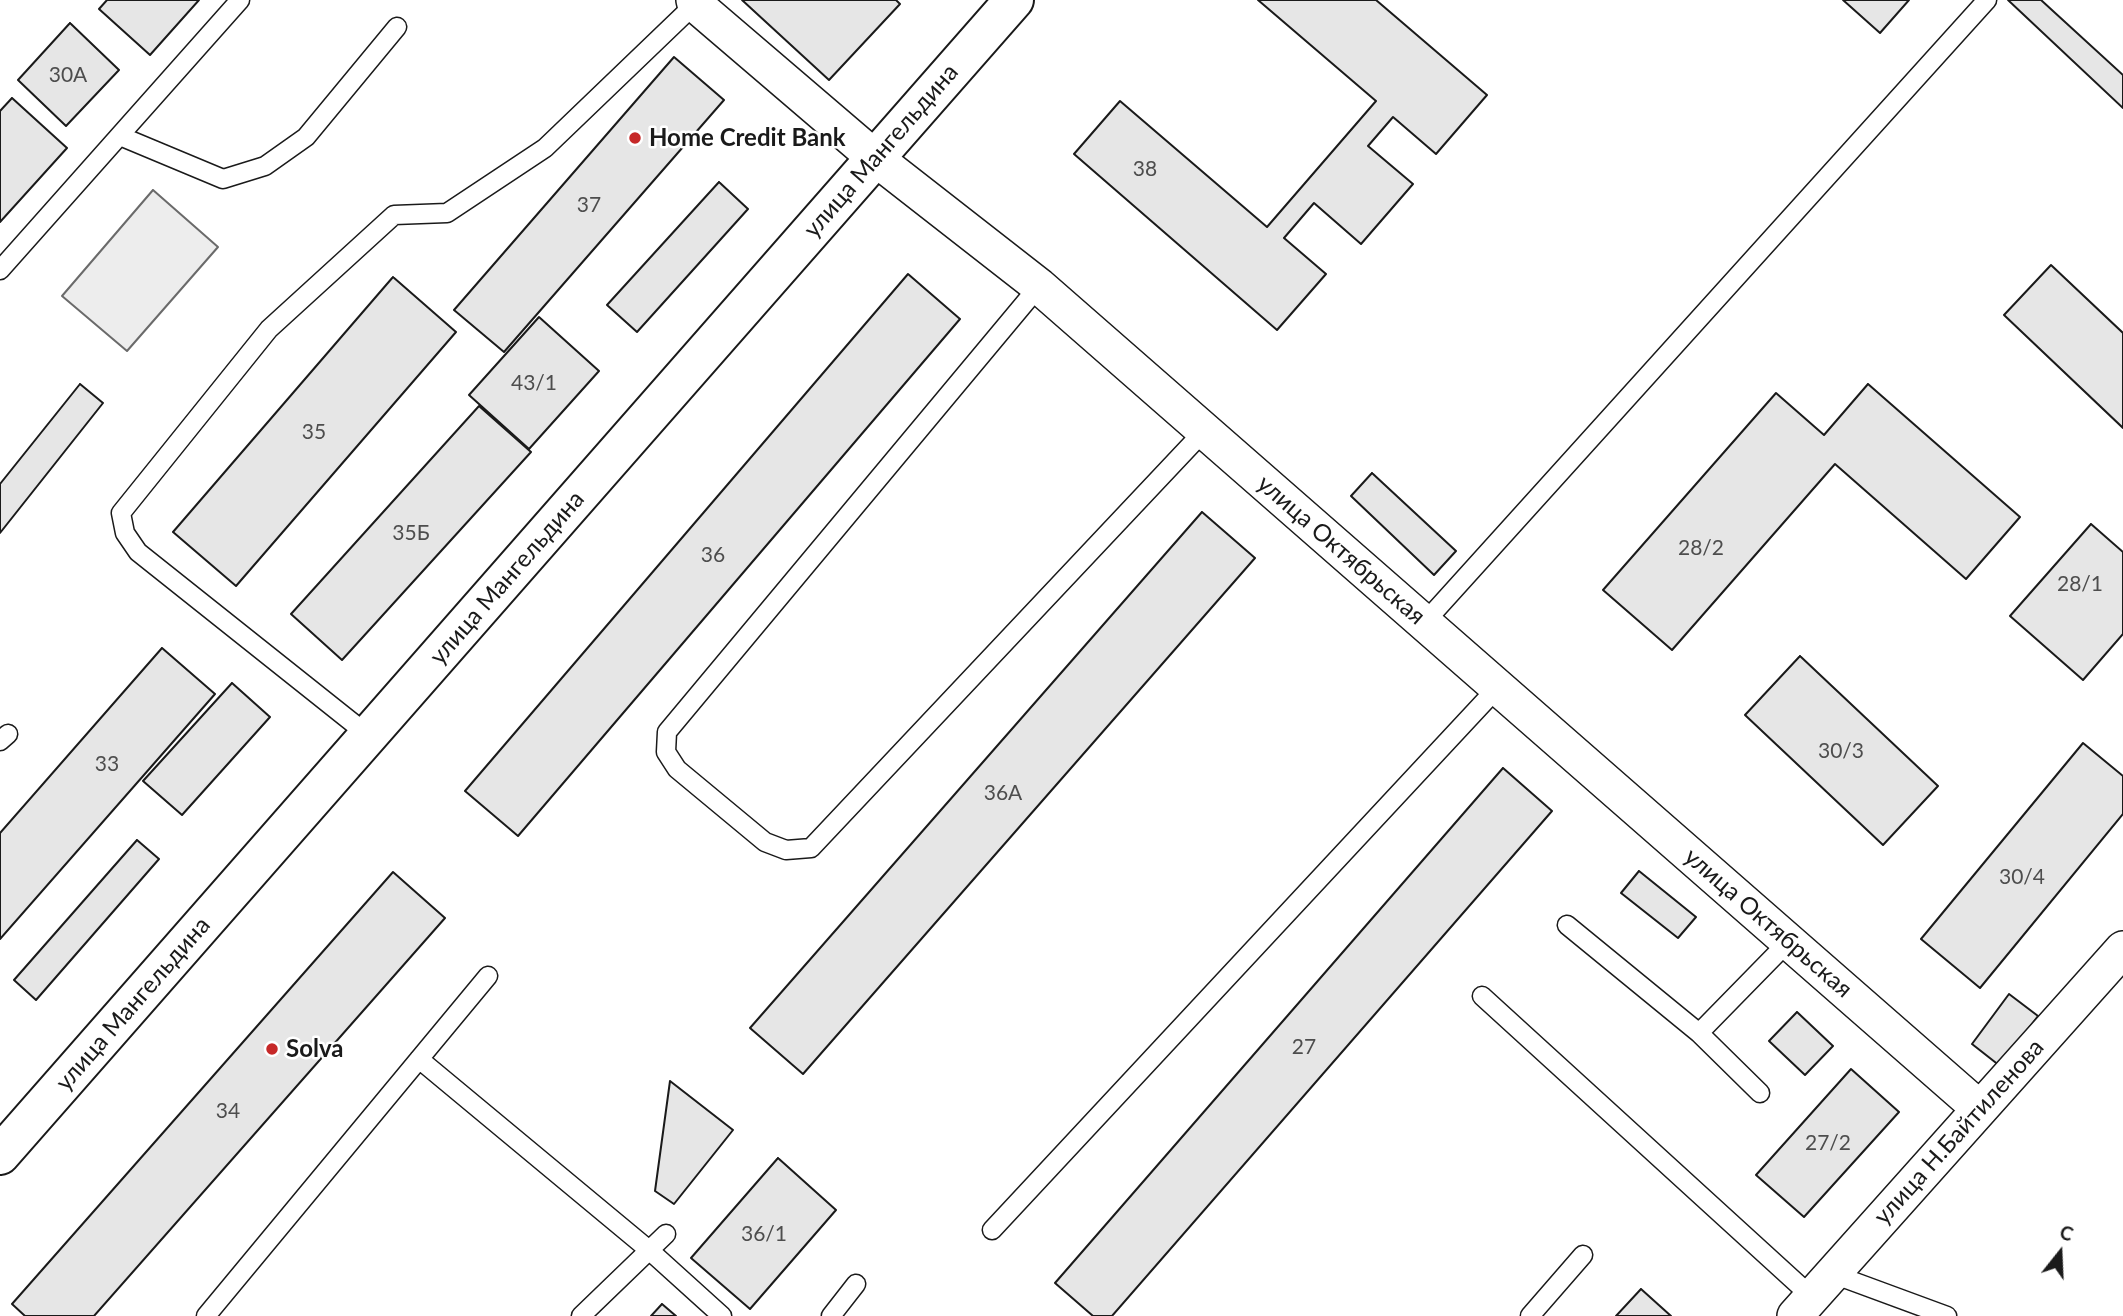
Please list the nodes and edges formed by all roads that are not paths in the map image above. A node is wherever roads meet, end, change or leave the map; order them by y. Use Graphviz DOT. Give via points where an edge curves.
graph roads {
  1 [pos="240,0"];
  2 [pos="1014,0"];
  3 [pos="1987,0"];
  4 [pos="695,2"];
  5 [pos="397,27"];
  6 [pos="120,136"];
  7 [pos="875,158"];
  8 [pos="0,270"];
  9 [pos="1038,286"];
  10 [pos="1205,430"];
  11 [pos="1424,623"];
  12 [pos="1498,687"];
  13 [pos="368,735"];
  14 [pos="1567,925"];
  15 [pos="1789,942"];
  16 [pos="2123,949"];
  17 [pos="488,976"];
  18 [pos="1482,996"];
  19 [pos="1699,1033"];
  20 [pos="419,1059"];
  21 [pos="1760,1093"];
  22 [pos="1980,1109"];
  23 [pos="0,1155"];
  24 [pos="992,1230"];
  25 [pos="666,1234"];
  26 [pos="649,1250"];
  27 [pos="1583,1255"];
  28 [pos="856,1284"];
  29 [pos="1813,1295"];
  30 [pos="206,1316"];
  31 [pos="581,1316"];
  32 [pos="722,1316"];
  33 [pos="831,1316"];
  34 [pos="1530,1316"];
  35 [pos="1947,1316"];
  1 -- 6 [label="lane"];
  2 -- 7 [label="street, улица Мангельдина"];
  3 -- 11 [label="lane"];
  4 -- 7 [label="street, улица Октябрьская"];
  4 -- 13 [label="lane" via="545,148 447,213 394,215 270,329 121,513 125,533 138,552"];
  5 -- 6 [label="lane" via="306,138 265,166 223,179"];
  6 -- 8 [label="lane"];
  7 -- 9 [label="street, улица Октябрьская"];
  7 -- 13 [label="street, улица Мангельдина"];
  9 -- 10 [label="street, улица Октябрьская"];
  9 -- 10 [label="lane" via="667,732 666,752 677,769 765,842 786,850 811,848"];
  10 -- 11 [label="street, улица Октябрьская"];
  11 -- 12 [label="street, улица Октябрьская"];
  12 -- 15 [label="street, улица Октябрьская"];
  12 -- 24 [label="lane"];
  13 -- 23 [label="street, улица Мангельдина"];
  14 -- 19 [label="lane"];
  15 -- 19 [label="lane"];
  15 -- 22 [label="street, улица Октябрьская"];
  16 -- 22 [label="street, улица Н.Байтиленова"];
  17 -- 20 [label="lane"];
  18 -- 29 [label="lane"];
  19 -- 21 [label="lane"];
  20 -- 26 [label="lane"];
  20 -- 30 [label="lane"];
  22 -- 29 [label="street, улица Н.Байтиленова"];
  25 -- 26 [label="lane"];
  26 -- 31 [label="lane"];
  26 -- 32 [label="lane"];
  27 -- 34 [label="lane"];
  28 -- 33 [label="lane"];
  29 -- 35 [label="lane"];
}
